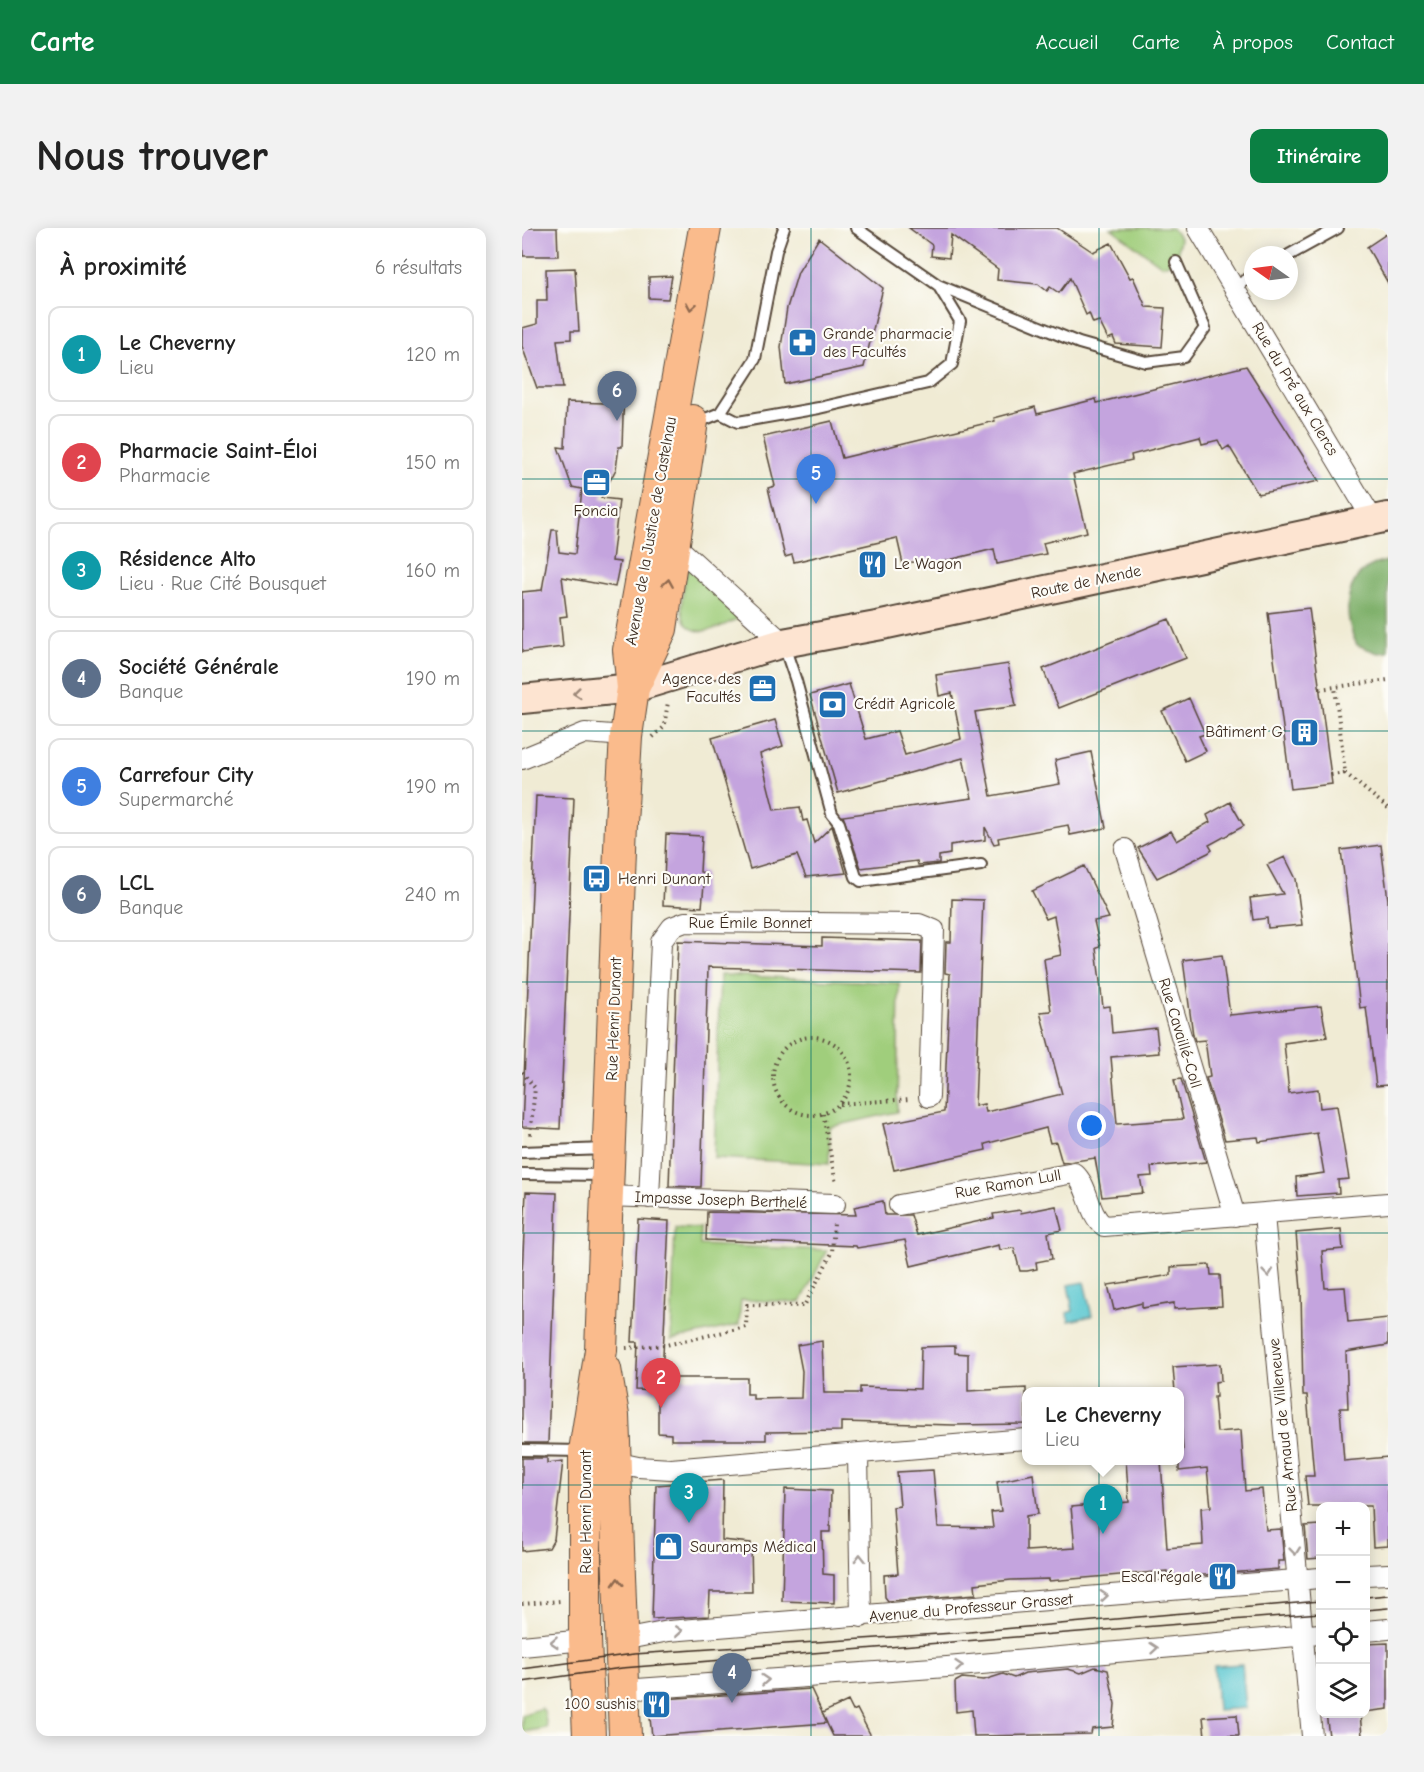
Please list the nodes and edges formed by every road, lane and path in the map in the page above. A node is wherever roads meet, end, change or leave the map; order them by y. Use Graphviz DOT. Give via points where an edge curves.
graph roads {
  1 [pos="705,228"];
  2 [pos="726,228"];
  3 [pos="784,228"];
  4 [pos="856,228"];
  5 [pos="1198,228"];
  6 [pos="1338,228"];
  7 [pos="1298,250"];
  8 [pos="1176,262"];
  9 [pos="1244,281"];
  10 [pos="938,285"];
  11 [pos="1234,287"];
  12 [pos="720,412"];
  13 [pos="692,424"];
  14 [pos="1381,518"];
  15 [pos="674,544"];
  16 [pos="783,643"];
  17 [pos="1388,680"];
  18 [pos="1335,687"];
  19 [pos="633,688"];
  20 [pos="1320,689"];
  21 [pos="522,699"];
  22 [pos="626,736"];
  23 [pos="522,759"];
  24 [pos="1345,773"];
  25 [pos="1331,775"];
  26 [pos="1388,808"];
  27 [pos="1125,849"];
  28 [pos="981,865"];
  29 [pos="522,1072"];
  30 [pos="929,1097"];
  31 [pos="839,1104"];
  32 [pos="823,1114"];
  33 [pos="525,1152"];
  34 [pos="608,1173"];
  35 [pos="522,1174"];
  36 [pos="649,1198"];
  37 [pos="1388,1203"];
  38 [pos="835,1204"];
  39 [pos="899,1205"];
  40 [pos="1264,1215"];
  41 [pos="1235,1216"];
  42 [pos="601,1350"];
  43 [pos="1022,1439"];
  44 [pos="522,1450"];
  45 [pos="858,1455"];
  46 [pos="599,1456"];
  47 [pos="1388,1574"];
  48 [pos="1370,1575"];
  49 [pos="1316,1578"];
  50 [pos="1298,1580"];
  51 [pos="560,1601"];
  52 [pos="522,1604"];
  53 [pos="861,1617"];
  54 [pos="1388,1629"];
  55 [pos="1370,1631"];
  56 [pos="1312,1634"];
  57 [pos="585,1640"];
  58 [pos="621,1640"];
  59 [pos="522,1646"];
  60 [pos="623,1690"];
  61 [pos="589,1736"];
  62 [pos="625,1736"];
  63 [pos="1312,1736"];
  1 -- 19 [label="main road, Avenue de la Justice de Castelnau, one-way" via="628,650"];
  2 -- 13 [label="main road, Avenue de la Justice de Castelnau"];
  3 -- 12 [label="lane" via="755,359"];
  4 -- 10 [label="lane"];
  5 -- 11 [label="street, Rue du Pré aux Clercs"];
  6 -- 7 [label="lane"];
  8 -- 10 [label="lane" via="1205,328 1184,357 1146,362 1079,343"];
  9 -- 11 [label="lane"];
  10 -- 12 [label="lane" via="960,321 952,364 928,383 738,422"];
  11 -- 14 [label="street, Rue du Pré aux Clercs"];
  12 -- 13 [label="lane"];
  13 -- 15 [label="main road, Avenue de la Justice de Castelnau"];
  14 -- 16 [label="street, Route de Mende" via="894,623"];
  15 -- 16 [label="street"];
  19 -- 15 [label="main road, Avenue de la Justice de Castelnau, one-way" via="661,629"];
  16 -- 19 [label="street, Route de Mende"];
  16 -- 28 [label="lane" via="832,814 839,823 856,877 861,881"];
  17 -- 18 [label="path"];
  18 -- 20 [label="path"];
  18 -- 24 [label="path"];
  19 -- 21 [label="street, Route de Mende, one-way"];
  19 -- 22 [label="main road, Rue Henri Dunant"];
  22 -- 23 [label="street" via="585,733"];
  22 -- 34 [label="main road, Rue Henri Dunant"];
  24 -- 25 [label="path"];
  24 -- 26 [label="path"];
  27 -- 41 [label="street, Rue Cavaillé-Coll"];
  29 -- 33 [label="path" via="535,1088"];
  30 -- 31 [label="path"];
  30 -- 36 [label="street, Rue Émile Bonnet" via="934,930 919,924 685,921 672,927 661,942"];
  31 -- 32 [label="path"];
  31 -- 32 [label="path" via="851,1080 845,1055 825,1039 799,1039 787,1046 774,1068 778,1095 797,1112"];
  32 -- 38 [label="path" via="836,1176"];
  33 -- 34 [label="lane"];
  34 -- 35 [label="lane"];
  34 -- 36 [label="street, Impasse Joseph Berthelé"];
  34 -- 42 [label="main road, Rue Henri Dunant"];
  36 -- 38 [label="street, Impasse Joseph Berthelé"];
  37 -- 40 [label="street, Rue Ramon Lull"];
  38 -- 42 [label="path" via="832,1252 804,1306 747,1305 746,1327 666,1345"];
  39 -- 41 [label="street, Rue Ramon Lull" via="1074,1173 1082,1180 1096,1220 1104,1226"];
  40 -- 41 [label="street, Rue Ramon Lull"];
  40 -- 50 [label="street, Rue Arnaud de Villeneuve, one-way"];
  42 -- 46 [label="main road, Rue Henri Dunant" via="614,1415"];
  43 -- 45 [label="street"];
  44 -- 46 [label="lane"];
  45 -- 46 [label="street" via="671,1469 638,1467"];
  53 -- 45 [label="street, one-way"];
  46 -- 57 [label="main road, Rue Henri Dunant"];
  58 -- 46 [label="main road, Rue Henri Dunant, one-way"];
  47 -- 48 [label="street"];
  49 -- 50 [label="street, Avenue du Professeur Grasset"];
  53 -- 50 [label="street, Avenue du Professeur Grasset, one-way"];
  50 -- 56 [label="street, Rue Arnaud de Villeneuve"];
  51 -- 52 [label="path"];
  58 -- 53 [label="street, Avenue du Professeur Grasset, one-way" via="669,1631"];
  54 -- 55 [label="street"];
  60 -- 56 [label="street, one-way" via="947,1667"];
  56 -- 63 [label="street, Rue Arnaud de Villeneuve"];
  57 -- 58 [label="main road"];
  57 -- 59 [label="street, one-way"];
  57 -- 60 [label="main road" via="600,1672"];
  57 -- 61 [label="main road, Rue Henri Dunant"];
  58 -- 60 [label="main road, Rue Henri Dunant"];
  60 -- 62 [label="main road, Rue Henri Dunant"];
}
